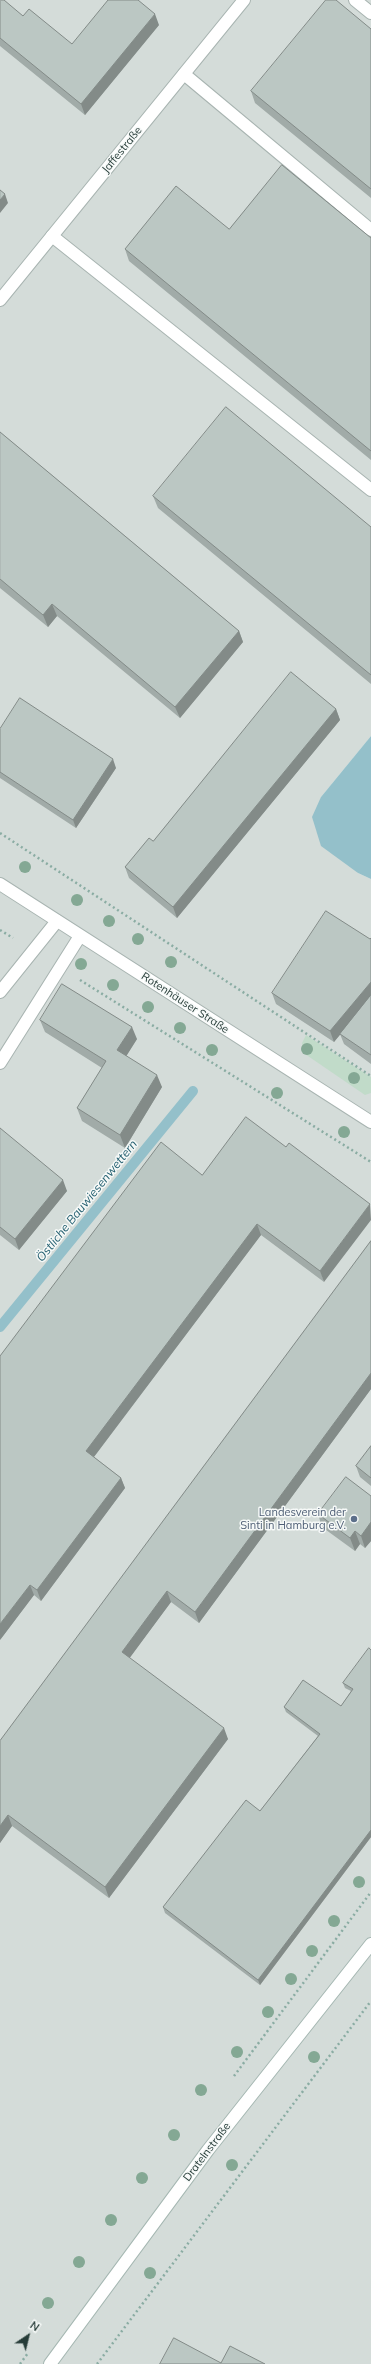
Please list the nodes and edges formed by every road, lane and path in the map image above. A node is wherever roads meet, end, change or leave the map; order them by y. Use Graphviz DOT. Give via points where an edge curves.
graph roads {
  1 [pos="244,0"];
  2 [pos="355,0"];
  3 [pos="371,13"];
  4 [pos="184,74"];
  5 [pos="371,230"];
  6 [pos="52,236"];
  7 [pos="0,300"];
  8 [pos="371,490"];
  9 [pos="0,833"];
  10 [pos="0,884"];
  11 [pos="57,921"];
  12 [pos="0,930"];
  13 [pos="80,936"];
  14 [pos="33,951"];
  15 [pos="59,968"];
  16 [pos="0,992"];
  17 [pos="0,1063"];
  18 [pos="371,1076"];
  19 [pos="371,1122"];
  20 [pos="371,1162"];
  21 [pos="371,1892"];
  22 [pos="371,1944"];
  23 [pos="299,1989"];
  24 [pos="371,2001"];
  25 [pos="50,2364"];
  26 [pos="97,2364"];
  1 -- 4 [label="street, Jaffestraße"];
  2 -- 3 [label="street"];
  4 -- 5 [label="street"];
  4 -- 6 [label="street, Jaffestraße"];
  6 -- 7 [label="street, Jaffestraße"];
  6 -- 8 [label="street"];
  9 -- 18 [label="path"];
  10 -- 11 [label="street, Rotenhäuser Straße"];
  11 -- 13 [label="street, Rotenhäuser Straße"];
  11 -- 14 [label="street"];
  12 -- 14 [label="path"];
  13 -- 15 [label="street"];
  13 -- 19 [label="street, Rotenhäuser Straße"];
  14 -- 16 [label="street"];
  15 -- 17 [label="street"];
  15 -- 20 [label="path"];
  21 -- 23 [label="path"];
  22 -- 25 [label="street, Dratelnstraße" via="208,2150"];
  24 -- 26 [label="path"];
}
